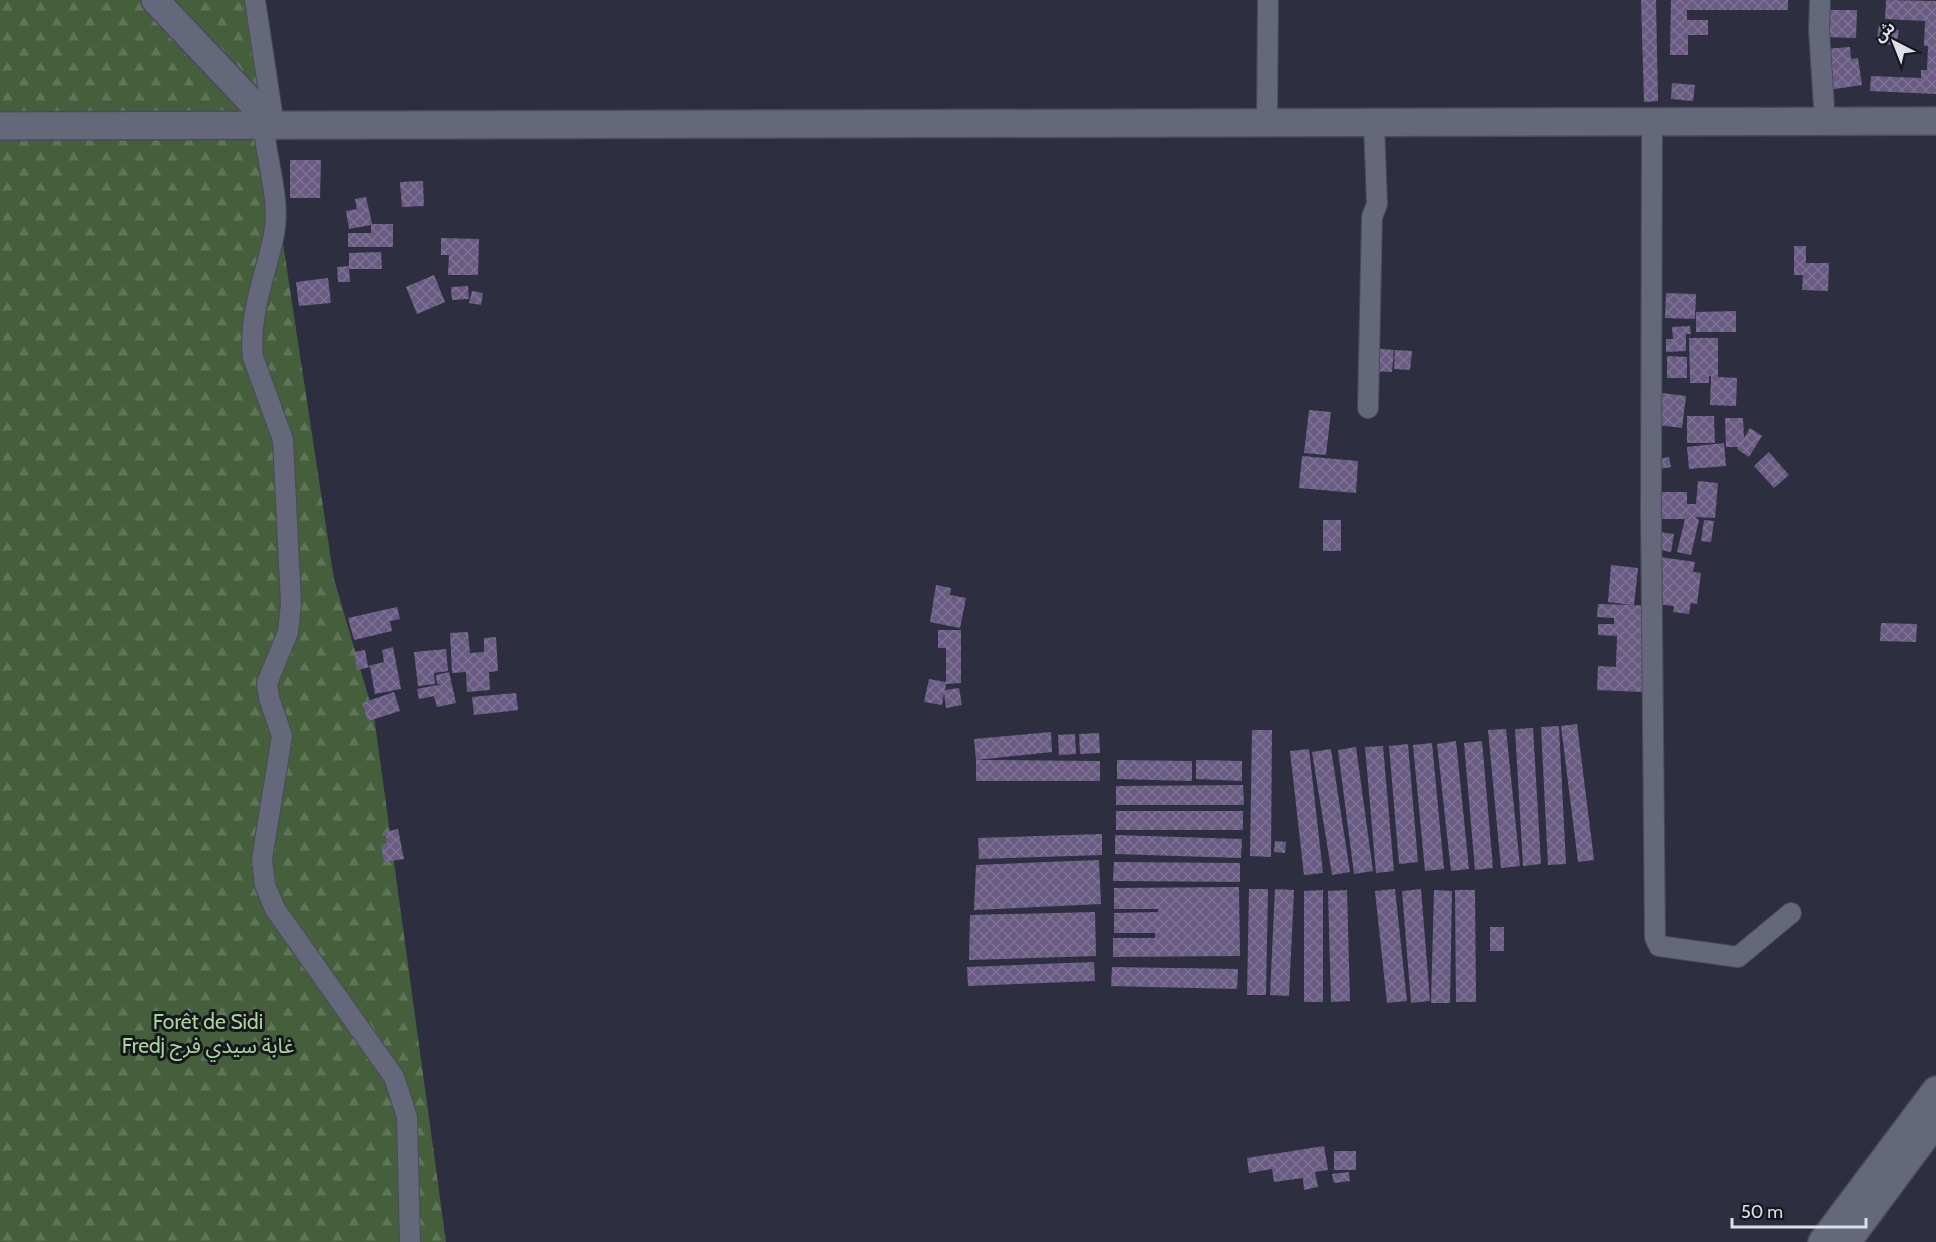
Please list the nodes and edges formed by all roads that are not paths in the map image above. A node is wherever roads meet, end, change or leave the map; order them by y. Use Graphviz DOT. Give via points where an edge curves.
graph roads {
  1 [pos="155,0"];
  2 [pos="255,0"];
  3 [pos="1268,0"];
  4 [pos="1820,0"];
  5 [pos="1825,122"];
  6 [pos="1936,122"];
  7 [pos="1652,123"];
  8 [pos="1267,124"];
  9 [pos="1374,124"];
  10 [pos="0,126"];
  11 [pos="269,132"];
  12 [pos="1368,408"];
  13 [pos="1791,913"];
  14 [pos="1936,1089"];
  15 [pos="1936,1122"];
  16 [pos="411,1242"];
  17 [pos="1822,1242"];
  18 [pos="1847,1242"];
  1 -- 11 [label="main road"];
  2 -- 11 [label="street"];
  3 -- 8 [label="street"];
  4 -- 5 [label="street"];
  5 -- 6 [label="main road"];
  5 -- 7 [label="main road"];
  7 -- 9 [label="main road"];
  7 -- 13 [label="street" via="1655,938 1659,946 1738,957"];
  8 -- 9 [label="main road"];
  8 -- 11 [label="main road"];
  9 -- 12 [label="street" via="1377,204 1372,217"];
  10 -- 11 [label="main road"];
  11 -- 16 [label="street" via="275,222 254,317 252,345 283,440 291,604 288,632 267,682 282,736 262,859 265,885 274,909 382,1057 398,1087 407,1118"];
  14 -- 17 [label="main road"];
  15 -- 18 [label="main road"];
}
